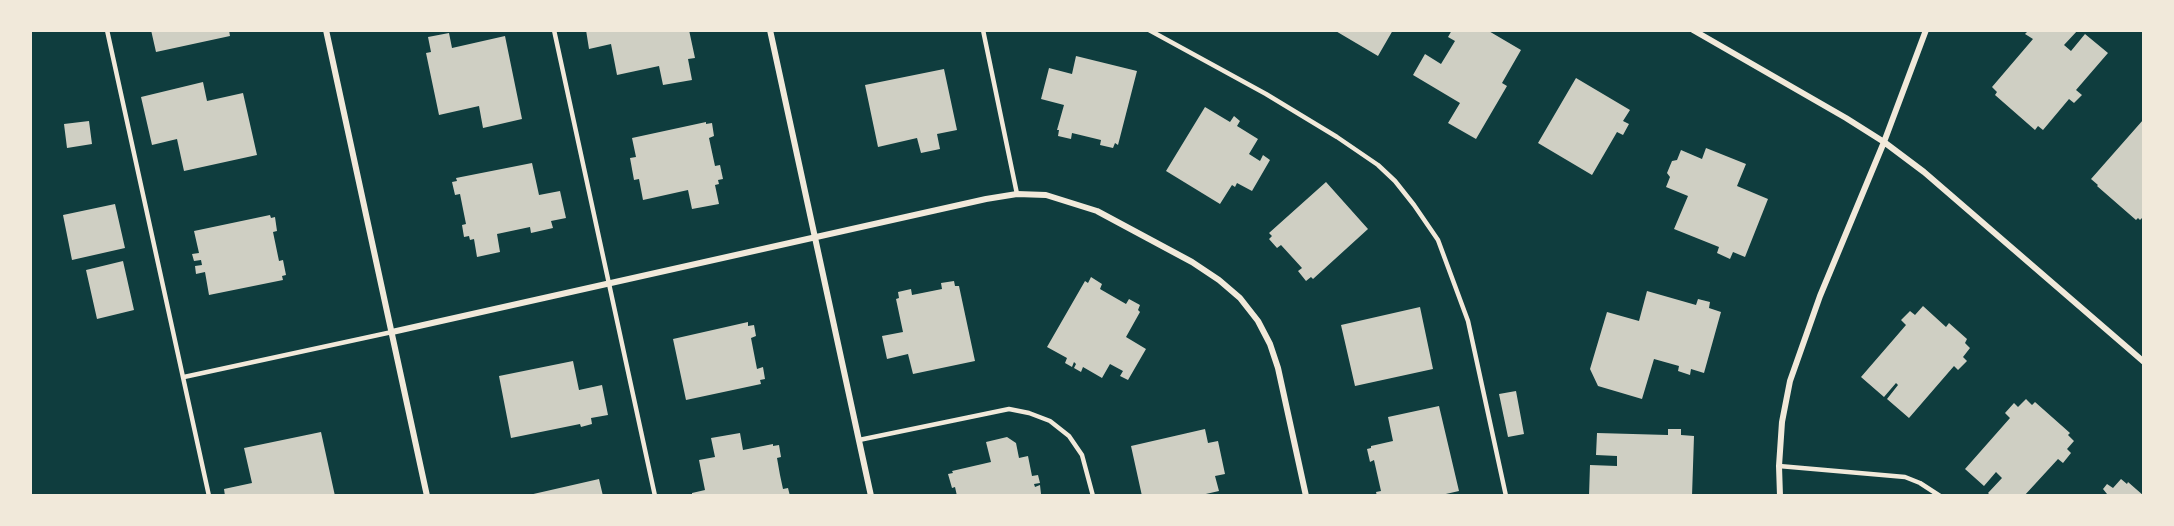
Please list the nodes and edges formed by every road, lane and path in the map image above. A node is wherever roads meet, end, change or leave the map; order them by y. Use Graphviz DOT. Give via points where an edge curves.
graph roads {
  1 [pos="107,30"];
  2 [pos="326,30"];
  3 [pos="554,30"];
  4 [pos="770,30"];
  5 [pos="983,30"];
  6 [pos="1149,30"];
  7 [pos="1693,30"];
  8 [pos="1926,30"];
  9 [pos="1884,142"];
  10 [pos="1017,194"];
  11 [pos="815,238"];
  12 [pos="609,284"];
  13 [pos="392,332"];
  14 [pos="2144,362"];
  15 [pos="184,377"];
  16 [pos="859,440"];
  17 [pos="1779,466"];
  18 [pos="209,496"];
  19 [pos="427,496"];
  20 [pos="655,496"];
  21 [pos="871,496"];
  22 [pos="1093,496"];
  23 [pos="1306,496"];
  24 [pos="1506,496"];
  25 [pos="1779,496"];
  26 [pos="1940,496"];
  1 -- 15 [label="lane"];
  2 -- 13 [label="street"];
  3 -- 12 [label="lane"];
  4 -- 11 [label="street"];
  5 -- 10 [label="lane"];
  6 -- 24 [label="lane" via="1337,137 1378,165 1414,205 1438,240 1468,321"];
  7 -- 9 [label="street"];
  8 -- 9 [label="street"];
  9 -- 14 [label="street"];
  9 -- 17 [label="street" via="1796,362 1782,422"];
  10 -- 11 [label="street"];
  10 -- 23 [label="street" via="1046,195 1097,211 1192,262 1240,298 1270,344"];
  11 -- 12 [label="street"];
  11 -- 16 [label="street"];
  12 -- 13 [label="street"];
  12 -- 20 [label="lane"];
  13 -- 15 [label="lane"];
  13 -- 19 [label="street"];
  15 -- 18 [label="lane"];
  16 -- 21 [label="street"];
  16 -- 22 [label="lane" via="1009,409 1029,413 1050,421 1069,436 1082,455"];
  17 -- 25 [label="street"];
  17 -- 26 [label="lane" via="1905,477"];
}
